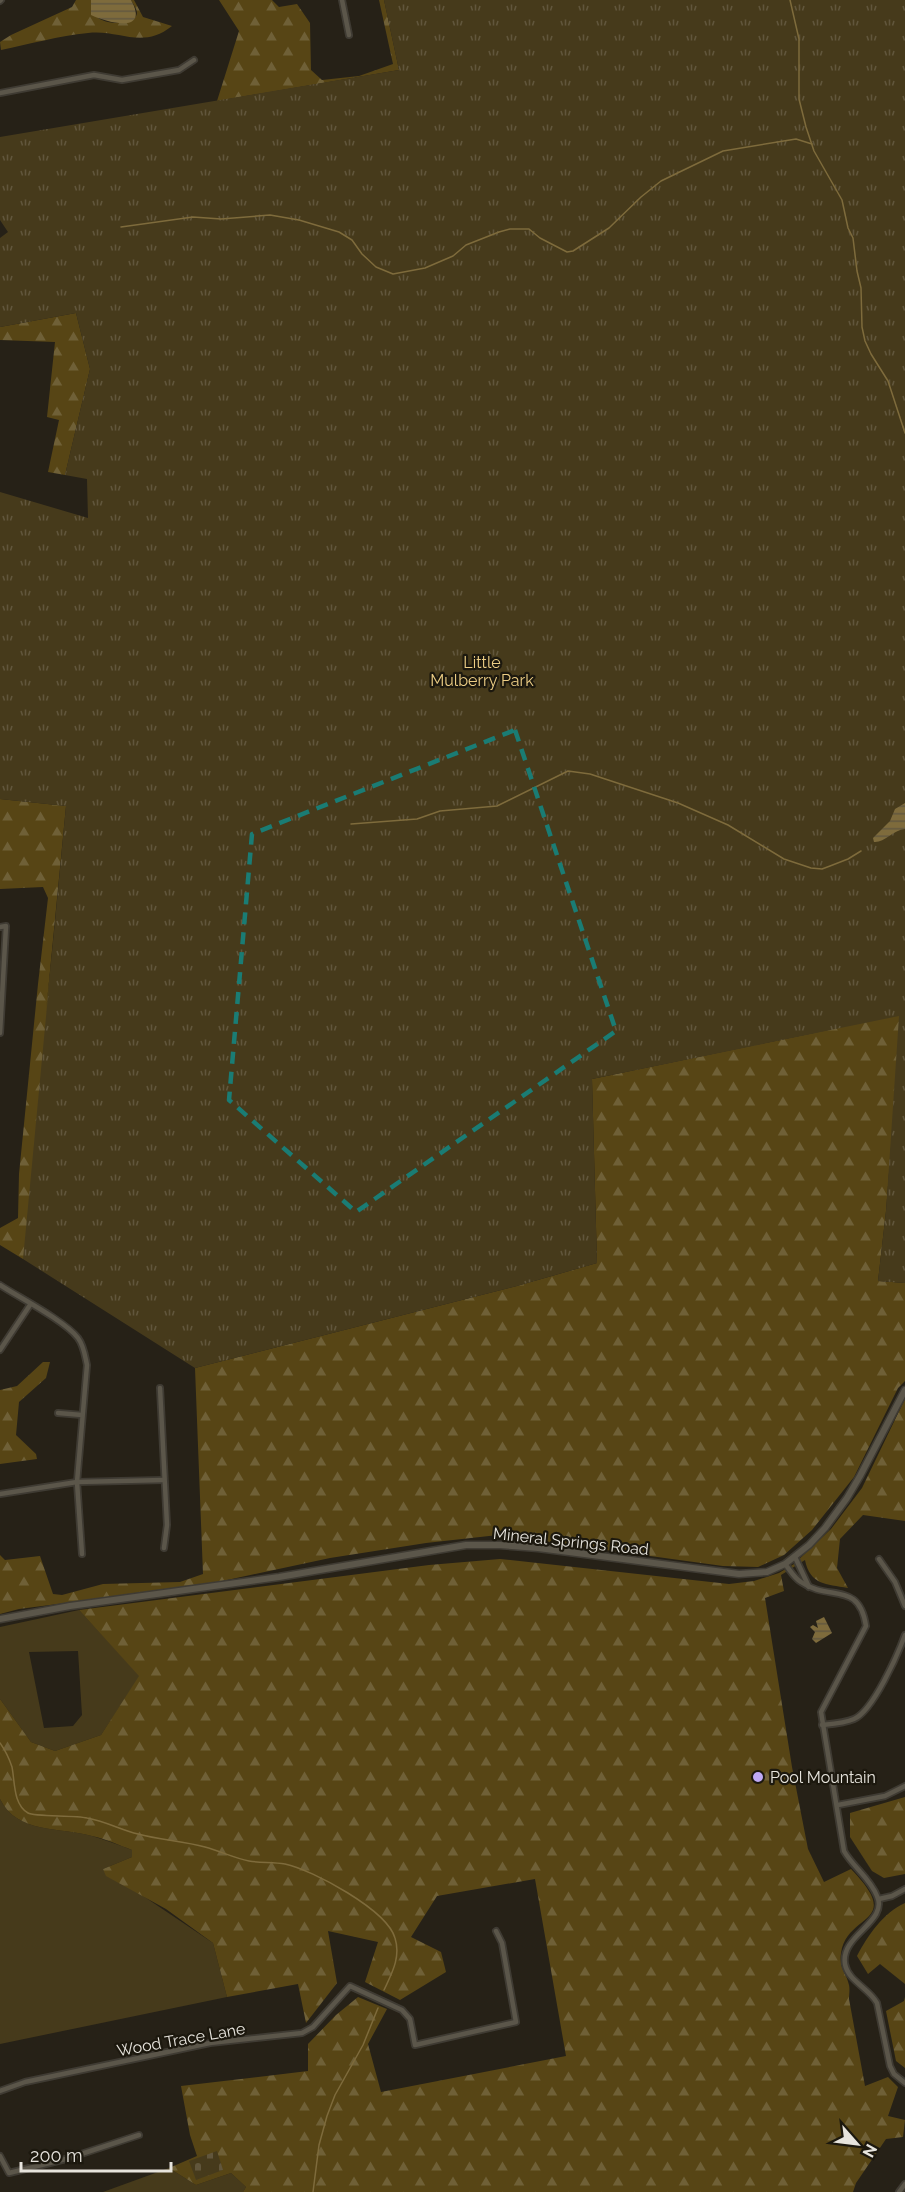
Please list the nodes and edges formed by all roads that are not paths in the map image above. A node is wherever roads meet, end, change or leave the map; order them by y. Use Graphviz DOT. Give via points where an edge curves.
graph roads {
  1 [pos="342,0"];
  2 [pos="349,35"];
  3 [pos="194,60"];
  4 [pos="0,93"];
  5 [pos="3,926"];
  6 [pos="1,1007"];
  7 [pos="0,1034"];
  8 [pos="0,1285"];
  9 [pos="30,1305"];
  10 [pos="0,1350"];
  11 [pos="160,1388"];
  12 [pos="905,1390"];
  13 [pos="57,1413"];
  14 [pos="82,1415"];
  15 [pos="164,1480"];
  16 [pos="77,1482"];
  17 [pos="0,1494"];
  18 [pos="164,1548"];
  19 [pos="82,1554"];
  20 [pos="795,1557"];
  21 [pos="879,1559"];
  22 [pos="785,1564"];
  23 [pos="809,1587"];
  24 [pos="905,1606"];
  25 [pos="0,1619"];
  26 [pos="905,1635"];
  27 [pos="822,1725"];
  28 [pos="905,1786"];
  29 [pos="837,1806"];
  30 [pos="905,1889"];
  31 [pos="879,1899"];
  32 [pos="496,1931"];
  33 [pos="905,2083"];
  34 [pos="0,2091"];
  35 [pos="139,2134"];
  36 [pos="0,2156"];
  37 [pos="905,2184"];
  38 [pos="899,2192"];
  1 -- 2 [label="street"];
  3 -- 4 [label="street" via="180,70 122,80 94,75"];
  5 -- 6 [label="street"];
  6 -- 7 [label="street"];
  8 -- 9 [label="street"];
  9 -- 10 [label="street"];
  9 -- 14 [label="street" via="69,1328 79,1340 87,1365"];
  11 -- 15 [label="street"];
  12 -- 20 [label="street, Mineral Springs Road" via="847,1498 825,1528"];
  13 -- 14 [label="street"];
  14 -- 16 [label="street"];
  15 -- 16 [label="street"];
  15 -- 18 [label="street"];
  16 -- 17 [label="street"];
  16 -- 19 [label="street"];
  20 -- 22 [label="street, Mineral Springs Road"];
  20 -- 23 [label="street"];
  21 -- 24 [label="street"];
  22 -- 23 [label="street" via="798,1581"];
  22 -- 25 [label="street, Mineral Springs Road" via="767,1572 739,1574 538,1548 466,1545"];
  23 -- 27 [label="street" via="858,1602 866,1626 820,1712"];
  26 -- 27 [label="street" via="863,1713 853,1720"];
  27 -- 29 [label="street"];
  28 -- 29 [label="street" via="885,1796"];
  29 -- 31 [label="street" via="844,1851"];
  30 -- 31 [label="street"];
  31 -- 33 [label="street" via="875,1916 846,1950 845,1964 850,1976 877,2003 890,2066"];
  32 -- 34 [label="street, Wood Trace Lane" via="502,1943 516,2022 415,2045 410,2019 402,2010 350,1986 314,2027 302,2033 210,2043"];
  35 -- 36 [label="street" via="66,2160 9,2173"];
  37 -- 38 [label="street"];
}
